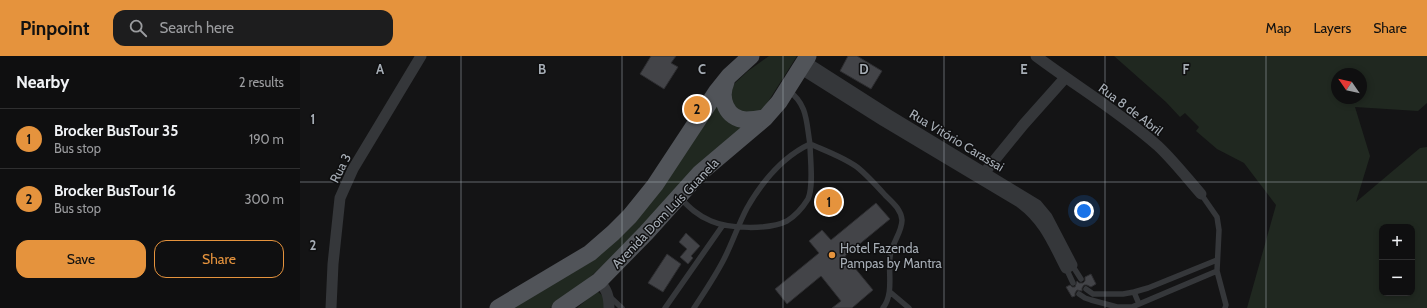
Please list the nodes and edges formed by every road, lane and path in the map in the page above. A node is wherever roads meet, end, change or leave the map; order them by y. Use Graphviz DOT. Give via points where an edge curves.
graph roads {
  1 [pos="421,56"];
  2 [pos="751,56"];
  3 [pos="1036,56"];
  4 [pos="804,62"];
  5 [pos="729,76"];
  6 [pos="1065,78"];
  7 [pos="787,89"];
  8 [pos="765,118"];
  9 [pos="810,144"];
  10 [pos="981,175"];
  11 [pos="1201,194"];
  12 [pos="678,196"];
  13 [pos="724,225"];
  14 [pos="739,227"];
  15 [pos="1217,260"];
  16 [pos="1069,266"];
  17 [pos="1217,271"];
  18 [pos="1081,279"];
  19 [pos="599,281"];
  20 [pos="1073,283"];
  21 [pos="1086,290"];
  22 [pos="890,292"];
  23 [pos="1134,292"];
  24 [pos="1079,294"];
  25 [pos="609,296"];
  26 [pos="1140,304"];
  27 [pos="331,308"];
  28 [pos="498,308"];
  29 [pos="560,308"];
  30 [pos="609,308"];
  31 [pos="622,308"];
  32 [pos="666,308"];
  33 [pos="694,308"];
  34 [pos="883,308"];
  35 [pos="908,308"];
  36 [pos="1225,308"];
  1 -- 27 [label="street, Rua 3" via="353,169 340,198"];
  2 -- 5 [label="main road, Avenida Dom Luís Guanela"];
  3 -- 6 [label="street, Rua 8 de Abril"];
  4 -- 7 [label="main road, Avenida Dom Luís Guanela"];
  4 -- 10 [label="street, Rua Vitório Carassai" via="884,121"];
  5 -- 8 [label="main road" via="722,93 728,111 744,120"];
  5 -- 28 [label="main road, Avenida Dom Luís Guanela" via="655,186 626,220 590,253"];
  6 -- 10 [label="street"];
  6 -- 11 [label="street, Rua 8 de Abril" via="1158,146"];
  7 -- 8 [label="main road, Avenida Dom Luís Guanela"];
  7 -- 9 [label="lane" via="803,106"];
  8 -- 12 [label="main road, Avenida Dom Luís Guanela" via="700,172"];
  9 -- 14 [label="lane" via="797,150 771,173 747,209"];
  9 -- 14 [label="lane" via="811,184 808,198 800,210 787,221 766,226"];
  9 -- 22 [label="lane" via="856,167 897,206 902,222 890,256"];
  10 -- 16 [label="street, Rua Vitório Carassai" via="1037,217"];
  11 -- 15 [label="lane" via="1217,217 1220,230"];
  12 -- 13 [label="lane" via="701,217"];
  12 -- 19 [label="main road, Avenida Dom Luís Guanela"];
  13 -- 14 [label="lane"];
  13 -- 32 [label="lane"];
  14 -- 33 [label="lane" via="723,261"];
  15 -- 17 [label="lane"];
  15 -- 23 [label="lane"];
  16 -- 18 [label="lane"];
  16 -- 20 [label="lane"];
  17 -- 26 [label="lane"];
  17 -- 36 [label="lane"];
  19 -- 25 [label="street"];
  19 -- 29 [label="main road, Avenida Dom Luís Guanela"];
  21 -- 23 [label="lane" via="1093,294"];
  22 -- 34 [label="lane"];
  22 -- 35 [label="lane"];
  23 -- 26 [label="lane"];
  24 -- 26 [label="lane" via="1084,298 1117,307"];
  25 -- 30 [label="street"];
  25 -- 31 [label="lane"];
}
